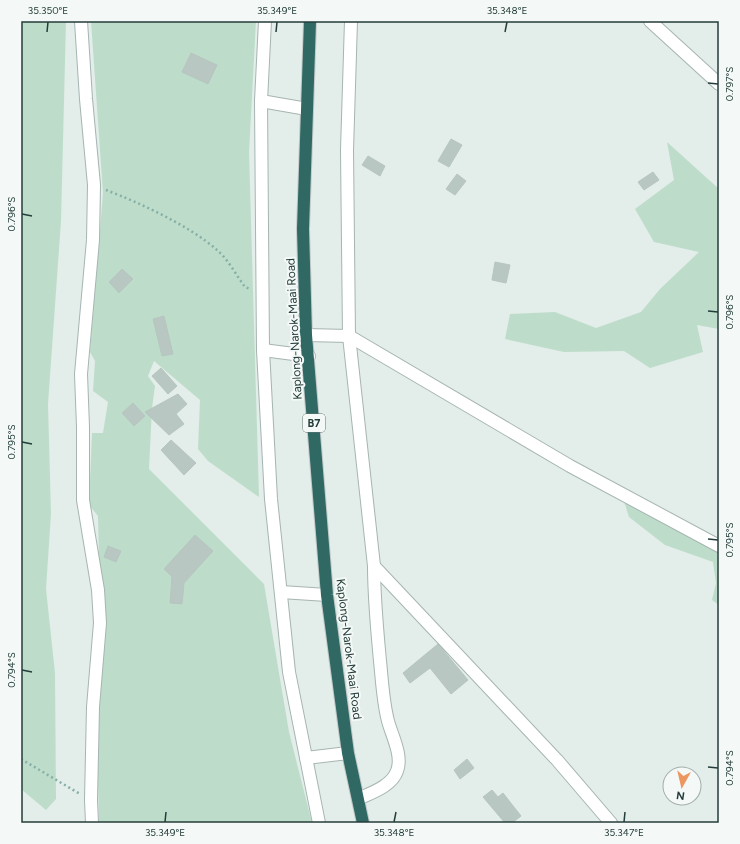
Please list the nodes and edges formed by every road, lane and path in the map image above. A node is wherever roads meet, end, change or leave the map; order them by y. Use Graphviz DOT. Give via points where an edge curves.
graph roads {
  1 [pos="81,21"];
  2 [pos="265,21"];
  3 [pos="310,21"];
  4 [pos="351,21"];
  5 [pos="650,21"];
  6 [pos="719,84"];
  7 [pos="261,101"];
  8 [pos="307,109"];
  9 [pos="94,185"];
  10 [pos="263,295"];
  11 [pos="306,335"];
  12 [pos="349,336"];
  13 [pos="263,350"];
  14 [pos="309,356"];
  15 [pos="719,546"];
  16 [pos="374,566"];
  17 [pos="281,592"];
  18 [pos="327,595"];
  19 [pos="348,753"];
  20 [pos="306,758"];
  21 [pos="21,759"];
  22 [pos="91,800"];
  23 [pos="358,800"];
  24 [pos="92,823"];
  25 [pos="319,823"];
  26 [pos="363,823"];
  27 [pos="611,823"];
  1 -- 9 [label="street"];
  2 -- 7 [label="street"];
  3 -- 8 [label="highway, Kaplong-Narok-Maai Road / B7"];
  4 -- 12 [label="street" via="347,150"];
  5 -- 6 [label="street"];
  7 -- 8 [label="street"];
  7 -- 10 [label="street"];
  8 -- 11 [label="highway, Kaplong-Narok-Maai Road / B7" via="303,229"];
  9 -- 10 [label="path" via="124,197 195,233 218,251 245,287"];
  9 -- 22 [label="street" via="93,240 81,374 83,500 98,590 100,623 93,707"];
  10 -- 13 [label="street"];
  11 -- 12 [label="street"];
  11 -- 14 [label="highway, Kaplong-Narok-Maai Road / B7"];
  12 -- 15 [label="street" via="570,466"];
  12 -- 16 [label="street"];
  13 -- 14 [label="street"];
  13 -- 17 [label="street" via="271,499"];
  14 -- 18 [label="highway, Kaplong-Narok-Maai Road / B7"];
  16 -- 23 [label="street" via="382,679 398,764 397,772 387,783"];
  16 -- 27 [label="street" via="558,760"];
  17 -- 18 [label="street"];
  17 -- 20 [label="street" via="288,672"];
  18 -- 19 [label="highway, Kaplong-Narok-Maai Road / B7"];
  19 -- 20 [label="street"];
  19 -- 23 [label="highway, Kaplong-Narok-Maai Road / B7"];
  20 -- 25 [label="street"];
  21 -- 22 [label="path"];
  22 -- 24 [label="street"];
  23 -- 26 [label="highway, Kaplong-Narok-Maai Road / B7"];
}
